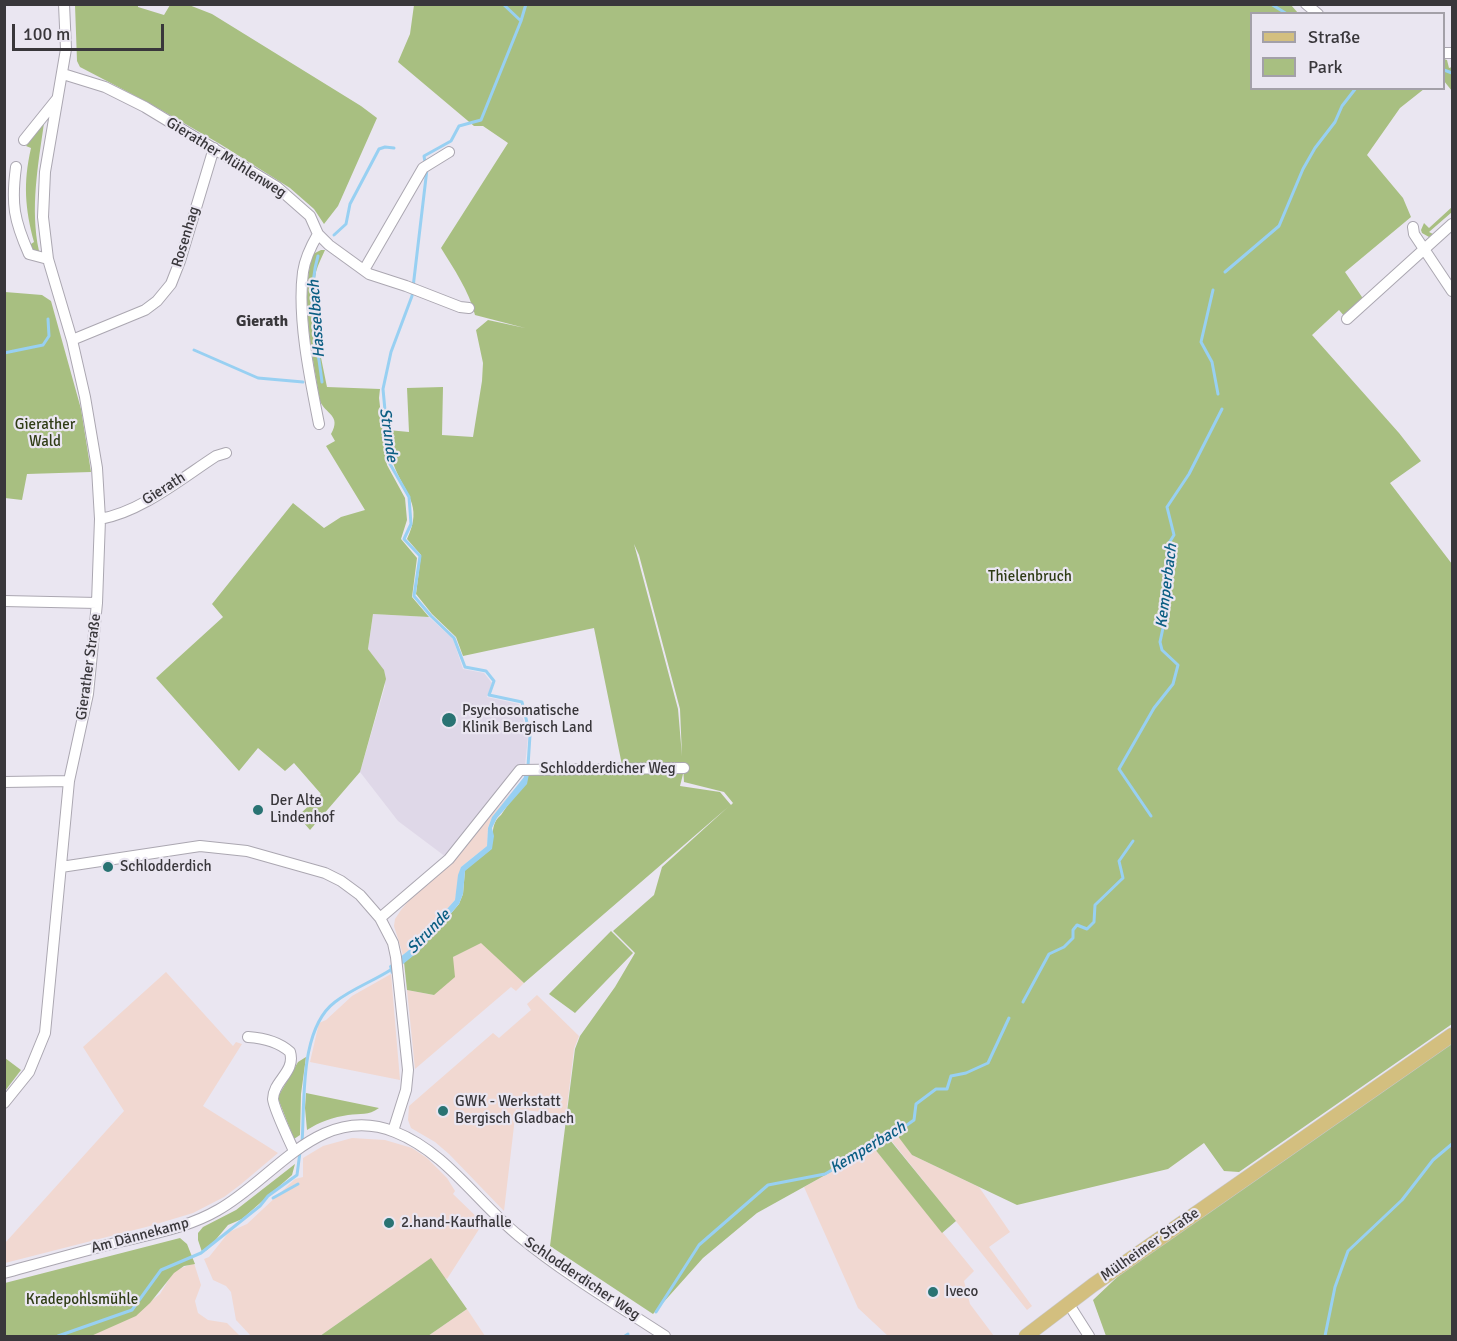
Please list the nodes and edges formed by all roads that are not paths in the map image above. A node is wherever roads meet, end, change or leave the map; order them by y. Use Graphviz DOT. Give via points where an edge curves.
graph roads {
  1 [pos="64,4"];
  2 [pos="63,74"];
  3 [pos="59,96"];
  4 [pos="24,140"];
  5 [pos="214,148"];
  6 [pos="449,152"];
  7 [pos="16,167"];
  8 [pos="1452,224"];
  9 [pos="1413,228"];
  10 [pos="318,234"];
  11 [pos="1424,249"];
  12 [pos="48,260"];
  13 [pos="364,270"];
  14 [pos="1452,291"];
  15 [pos="469,308"];
  16 [pos="1347,319"];
  17 [pos="72,340"];
  18 [pos="319,424"];
  19 [pos="226,453"];
  20 [pos="100,519"];
  21 [pos="4,602"];
  22 [pos="98,603"];
  23 [pos="684,768"];
  24 [pos="69,780"];
  25 [pos="4,782"];
  26 [pos="61,867"];
  27 [pos="380,918"];
  28 [pos="1452,1035"];
  29 [pos="248,1037"];
  30 [pos="4,1103"];
  31 [pos="393,1131"];
  32 [pos="296,1150"];
  33 [pos="4,1272"];
  34 [pos="1068,1303"];
  35 [pos="665,1336"];
  36 [pos="1026,1336"];
  37 [pos="1089,1336"];
  1 -- 2 [label="street, Gierather Straße"];
  2 -- 3 [label="street, Gierather Straße"];
  2 -- 5 [label="street, Gierather Mühlenweg" via="105,87"];
  3 -- 4 [label="street, Gierather Straße"];
  3 -- 12 [label="street, Gierather Straße" via="45,172 43,217"];
  5 -- 10 [label="street, Gierather Mühlenweg" via="277,187 310,216"];
  5 -- 17 [label="street, Rosenhag" via="171,284 145,310"];
  6 -- 13 [label="street" via="425,166"];
  7 -- 12 [label="street" via="13,203 17,228 29,254"];
  8 -- 11 [label="street"];
  9 -- 11 [label="street"];
  10 -- 13 [label="street, Gierather Mühlenweg"];
  10 -- 18 [label="street" via="308,252 303,274 302,308"];
  11 -- 14 [label="street"];
  11 -- 16 [label="street"];
  12 -- 17 [label="street, Gierather Straße"];
  13 -- 15 [label="street, Gierather Mühlenweg"];
  17 -- 20 [label="street, Gierather Straße" via="97,468"];
  19 -- 20 [label="street, Gierath" via="138,506"];
  20 -- 22 [label="street, Gierather Straße"];
  21 -- 22 [label="street"];
  22 -- 24 [label="street, Gierather Straße" via="88,694"];
  23 -- 27 [label="street, Schlodderdicher Weg" via="527,769 517,773 449,858"];
  24 -- 25 [label="street"];
  24 -- 26 [label="street, Gierather Straße"];
  26 -- 27 [label="street" via="200,846 247,851 333,877 360,895"];
  26 -- 30 [label="street, Gierather Straße" via="45,1033 29,1072"];
  27 -- 31 [label="street" via="396,957 408,1079"];
  28 -- 34 [label="main road, Mülheimer Straße"];
  29 -- 32 [label="street" via="269,1040 290,1052 291,1062 273,1101"];
  31 -- 32 [label="street, Am Dännekamp" via="356,1125 333,1129"];
  31 -- 35 [label="street, Schlodderdicher Weg" via="432,1153 497,1218 543,1256"];
  32 -- 33 [label="street, Am Dännekamp" via="246,1191 186,1225"];
  34 -- 36 [label="main road, Mülheimer Straße"];
  34 -- 37 [label="street"];
}
